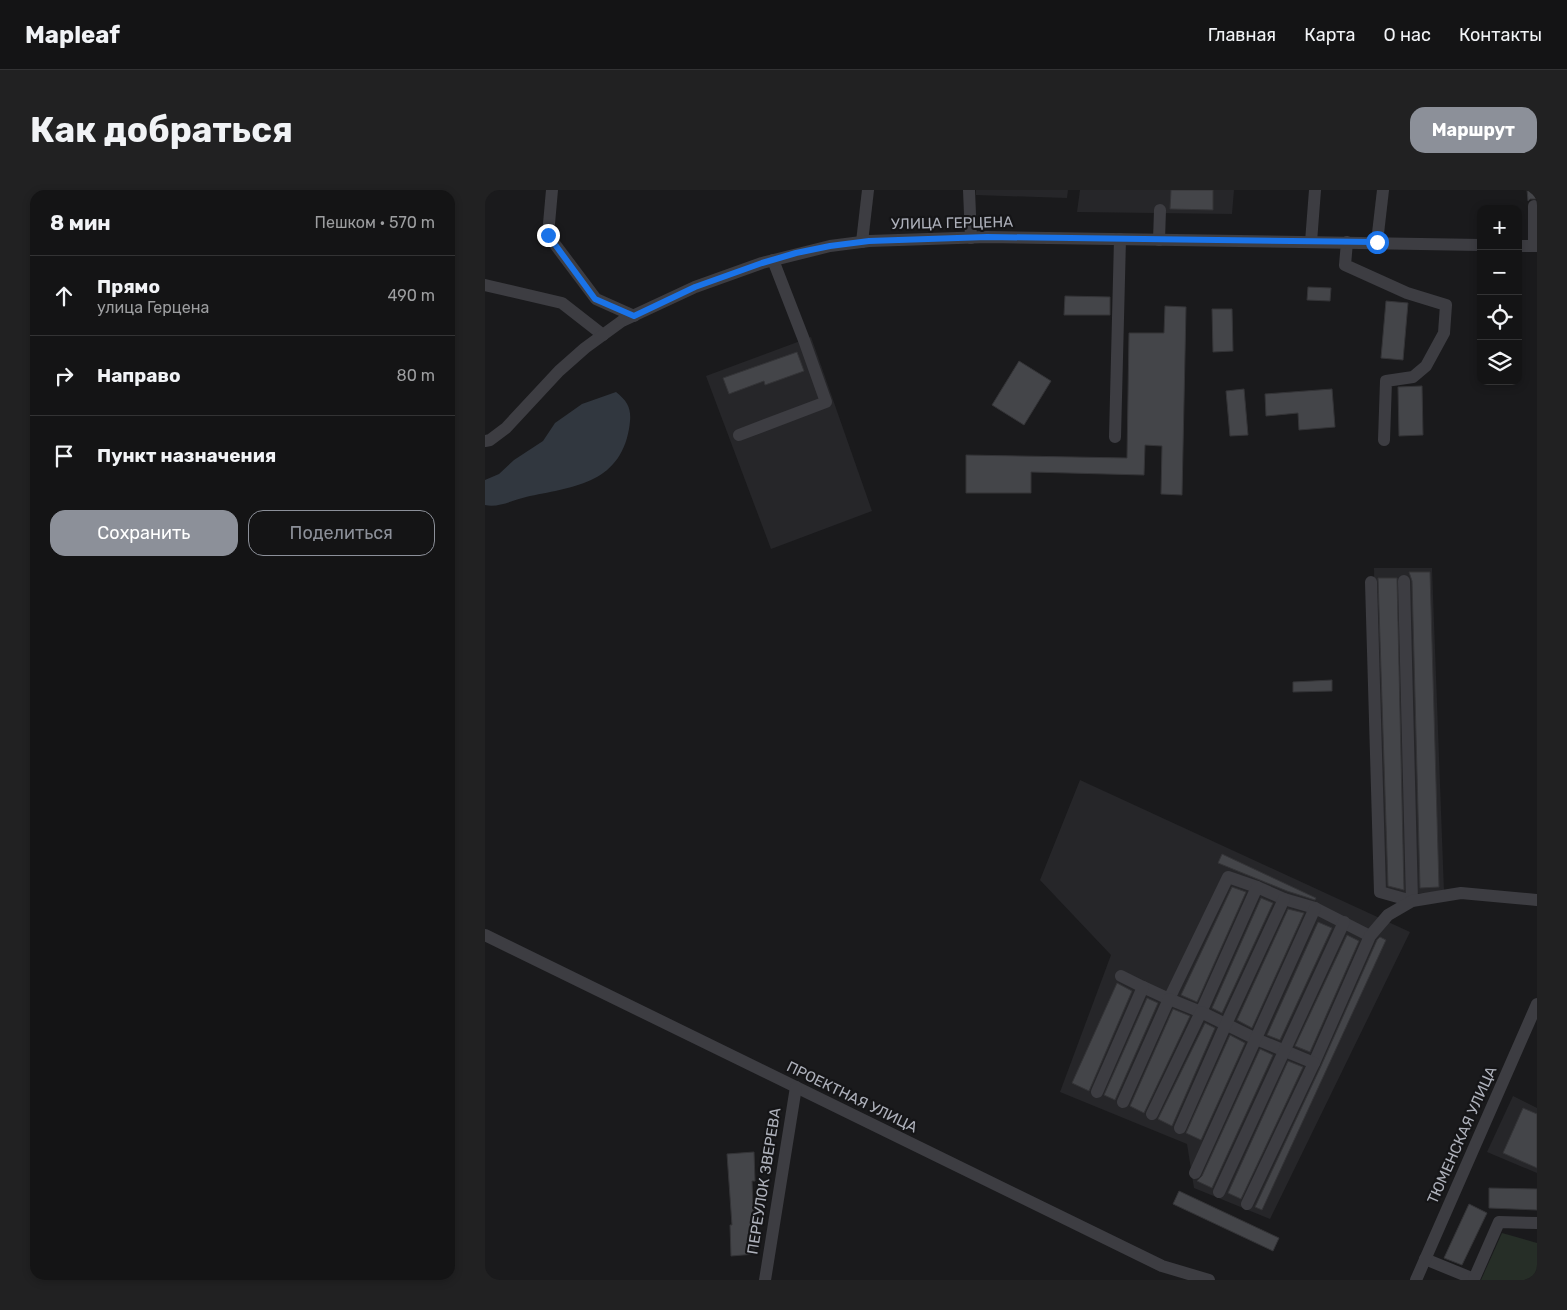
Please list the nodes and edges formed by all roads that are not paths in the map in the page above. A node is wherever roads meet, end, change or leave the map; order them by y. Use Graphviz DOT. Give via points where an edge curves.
graph roads {
  1 [pos="552,190"];
  2 [pos="868,190"];
  3 [pos="969,190"];
  4 [pos="1315,190"];
  5 [pos="1383,190"];
  6 [pos="1534,206"];
  7 [pos="1160,210"];
  8 [pos="971,238"];
  9 [pos="1120,239"];
  10 [pos="1159,240"];
  11 [pos="862,242"];
  12 [pos="1311,242"];
  13 [pos="1347,242"];
  14 [pos="1377,242"];
  15 [pos="1477,245"];
  16 [pos="1522,246"];
  17 [pos="1535,246"];
  18 [pos="773,260"];
  19 [pos="485,285"];
  20 [pos="634,316"];
  21 [pos="603,335"];
  22 [pos="739,435"];
  23 [pos="1115,437"];
  24 [pos="1384,440"];
  25 [pos="485,441"];
  26 [pos="1404,581"];
  27 [pos="1371,582"];
  28 [pos="1257,887"];
  29 [pos="1283,899"];
  30 [pos="1537,900"];
  31 [pos="1412,901"];
  32 [pos="1315,908"];
  33 [pos="1344,922"];
  34 [pos="485,935"];
  35 [pos="1370,936"];
  36 [pos="1121,976"];
  37 [pos="1143,987"];
  38 [pos="1169,999"];
  39 [pos="1537,1004"];
  40 [pos="1201,1012"];
  41 [pos="1225,1024"];
  42 [pos="1256,1039"];
  43 [pos="1285,1052"];
  44 [pos="1314,1064"];
  45 [pos="795,1087"];
  46 [pos="1097,1092"];
  47 [pos="1123,1102"];
  48 [pos="1152,1114"];
  49 [pos="1181,1128"];
  50 [pos="1195,1173"];
  51 [pos="1219,1192"];
  52 [pos="1247,1204"];
  53 [pos="1537,1223"];
  54 [pos="1425,1259"];
  55 [pos="1473,1279"];
  56 [pos="765,1280"];
  57 [pos="1209,1280"];
  58 [pos="1416,1280"];
  1 -- 20 [label="street" via="548,235 595,299"];
  2 -- 11 [label="street"];
  3 -- 8 [label="street"];
  4 -- 12 [label="street"];
  5 -- 14 [label="street"];
  6 -- 17 [label="street"];
  7 -- 10 [label="street"];
  8 -- 9 [label="street, УЛИЦА ГЕРЦЕНА"];
  8 -- 11 [label="street, УЛИЦА ГЕРЦЕНА"];
  9 -- 10 [label="street, УЛИЦА ГЕРЦЕНА"];
  9 -- 23 [label="street"];
  10 -- 12 [label="street, УЛИЦА ГЕРЦЕНА"];
  11 -- 18 [label="street, УЛИЦА ГЕРЦЕНА"];
  12 -- 13 [label="street, УЛИЦА ГЕРЦЕНА"];
  13 -- 14 [label="street, УЛИЦА ГЕРЦЕНА"];
  13 -- 24 [label="street" via="1345,265 1407,294 1446,305 1444,333 1426,366 1413,377 1386,380"];
  14 -- 15 [label="street, УЛИЦА ГЕРЦЕНА"];
  16 -- 17 [label="street"];
  18 -- 20 [label="street, УЛИЦА ГЕРЦЕНА" via="695,287"];
  18 -- 22 [label="street" via="826,402"];
  19 -- 21 [label="street" via="562,303"];
  20 -- 21 [label="street, УЛИЦА ГЕРЦЕНА"];
  21 -- 25 [label="street, УЛИЦА ГЕРЦЕНА" via="559,371 507,428"];
  26 -- 31 [label="street"];
  27 -- 31 [label="street" via="1380,892"];
  28 -- 29 [label="street"];
  28 -- 38 [label="street" via="1228,877"];
  28 -- 40 [label="street"];
  29 -- 32 [label="street"];
  29 -- 41 [label="street"];
  30 -- 31 [label="street" via="1461,893"];
  31 -- 35 [label="street" via="1388,915"];
  32 -- 33 [label="street"];
  32 -- 42 [label="street"];
  33 -- 35 [label="street"];
  33 -- 43 [label="street"];
  34 -- 45 [label="street, ПРОЕКТНАЯ УЛИЦА"];
  35 -- 44 [label="street"];
  36 -- 37 [label="street"];
  37 -- 38 [label="street"];
  37 -- 46 [label="street"];
  38 -- 40 [label="street"];
  38 -- 47 [label="street"];
  39 -- 54 [label="street, ТЮМЕНСКАЯ УЛИЦА"];
  40 -- 41 [label="street"];
  40 -- 48 [label="street"];
  41 -- 42 [label="street"];
  41 -- 49 [label="street"];
  42 -- 43 [label="street"];
  42 -- 50 [label="street"];
  43 -- 44 [label="street"];
  43 -- 51 [label="street"];
  44 -- 52 [label="street"];
  45 -- 56 [label="street, ПЕРЕУЛОК ЗВЕРЕВА"];
  45 -- 57 [label="street, ПРОЕКТНАЯ УЛИЦА" via="1162,1266"];
  53 -- 55 [label="street" via="1499,1222"];
  54 -- 55 [label="street"];
  54 -- 58 [label="street, ТЮМЕНСКАЯ УЛИЦА"];
}
